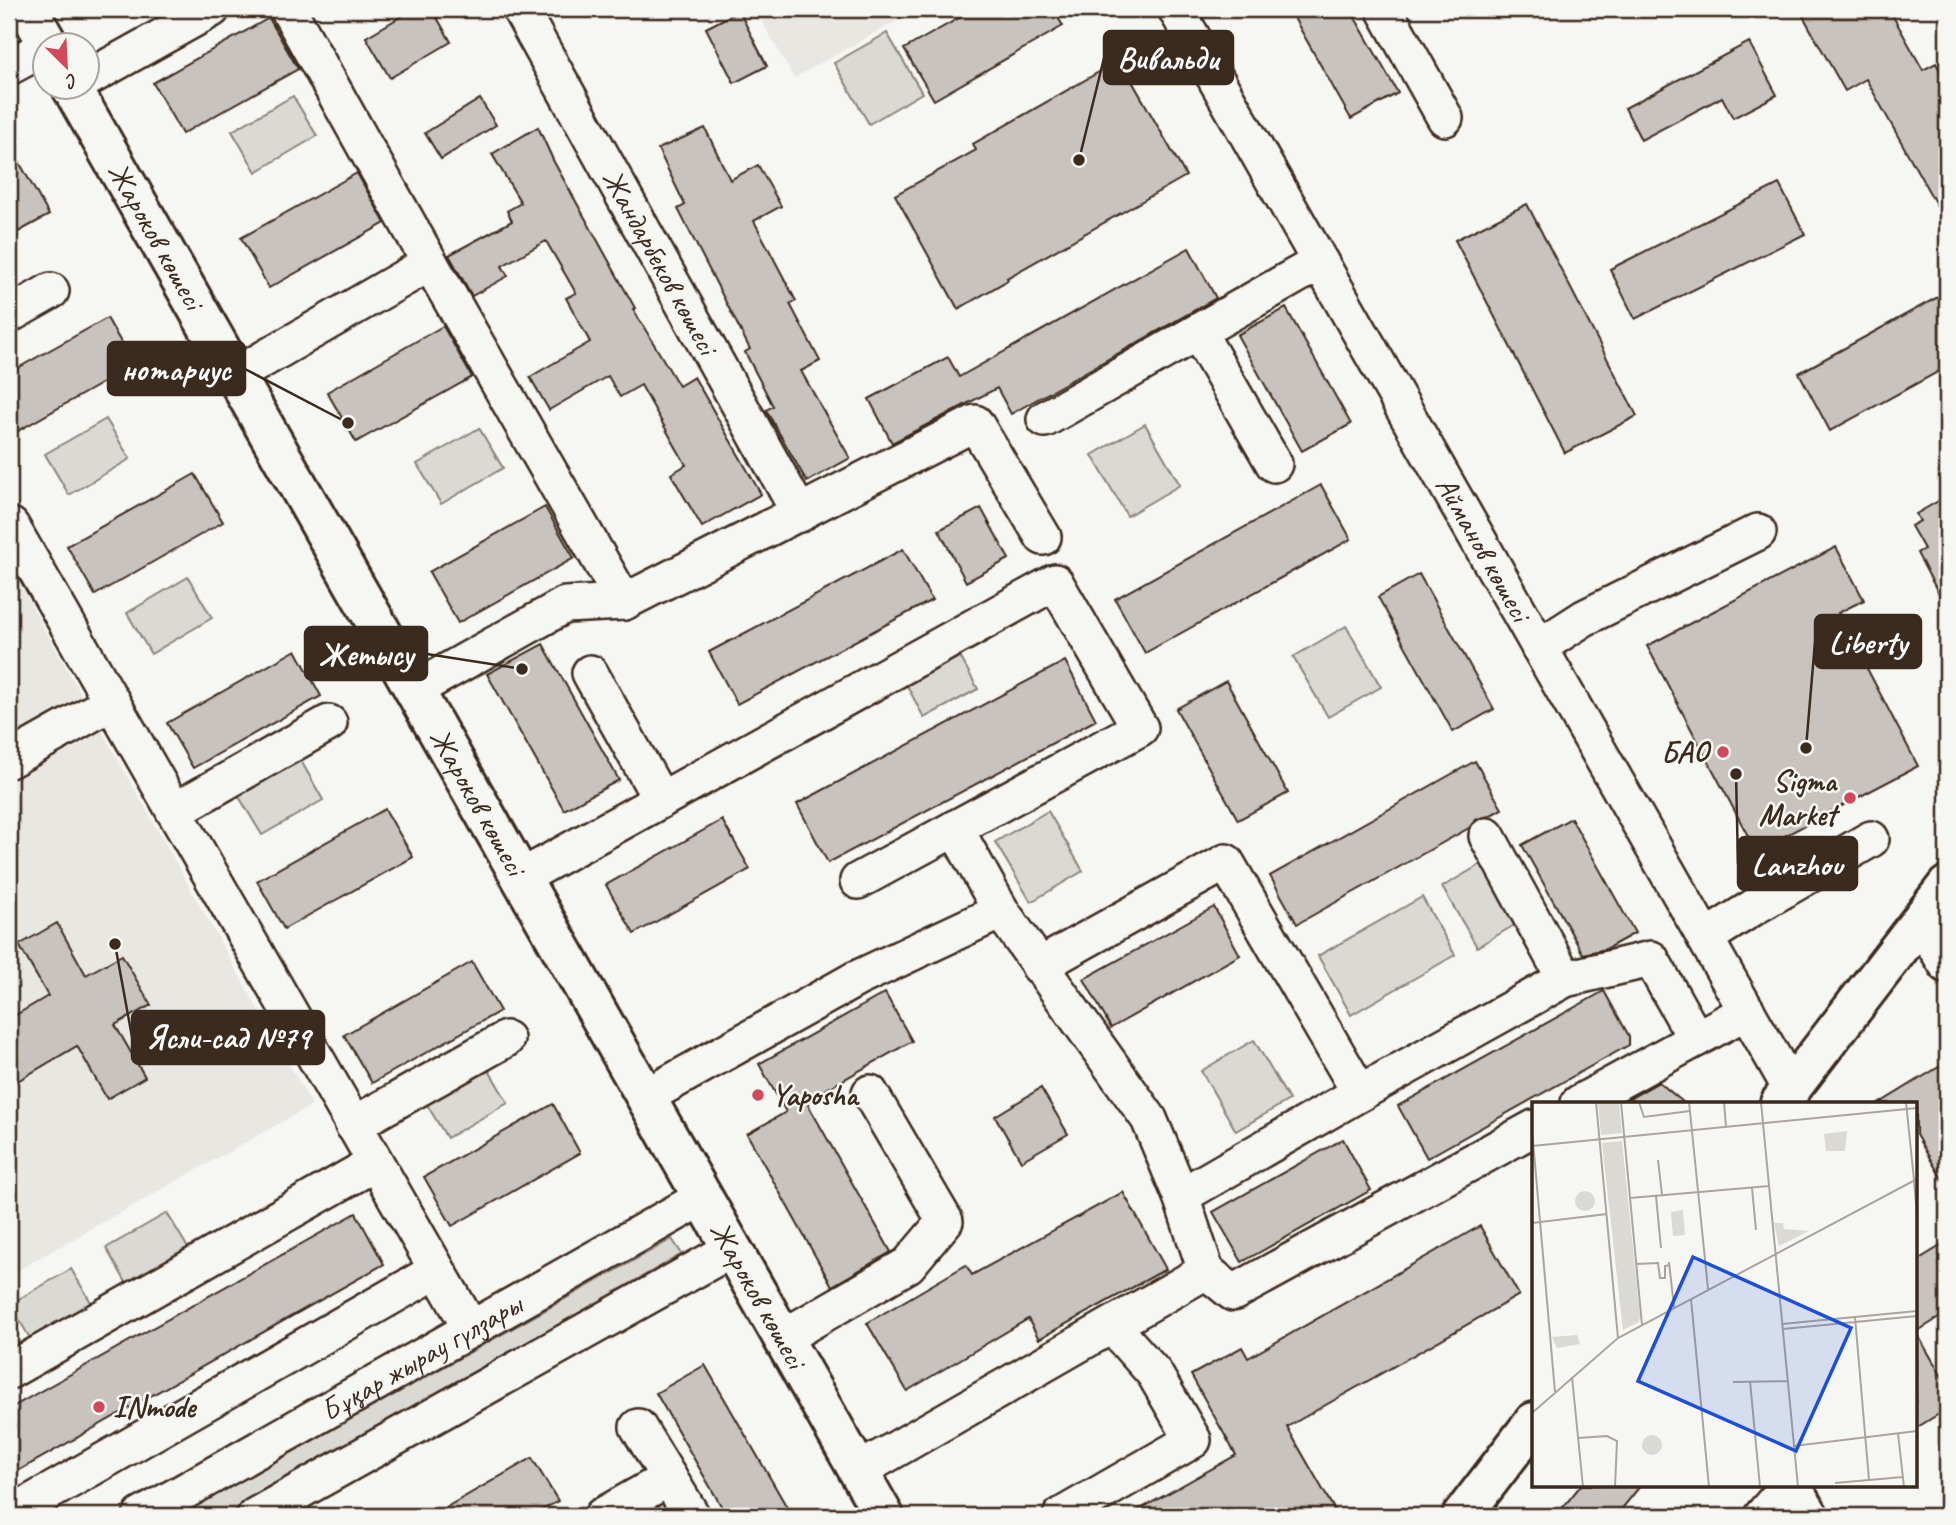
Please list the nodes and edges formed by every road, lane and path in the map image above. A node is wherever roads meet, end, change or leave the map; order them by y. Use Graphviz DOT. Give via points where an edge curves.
graph roads {
  1 [pos="28,9"];
  2 [pos="212,9"];
  3 [pos="288,9"];
  4 [pos="520,9"];
  5 [pos="1176,9"];
  6 [pos="1384,9"];
  7 [pos="40,32"];
  8 [pos="32,55"];
  9 [pos="9,67"];
  10 [pos="102,70"];
  11 [pos="80,102"];
  12 [pos="1445,118"];
  13 [pos="1320,262"];
  14 [pos="430,263"];
  15 [pos="51,291"];
  16 [pos="9,315"];
  17 [pos="1198,331"];
  18 [pos="236,375"];
  19 [pos="1045,419"];
  20 [pos="1274,464"];
  21 [pos="800,514"];
  22 [pos="9,526"];
  23 [pos="1758,532"];
  24 [pos="1043,537"];
  25 [pos="624,602"];
  26 [pos="1539,647"];
  27 [pos="590,673"];
  28 [pos="414,690"];
  29 [pos="112,702"];
  30 [pos="330,723"];
  31 [pos="9,760"];
  32 [pos="661,800"];
  33 [pos="174,811"];
  34 [pos="955,828"];
  35 [pos="1487,836"];
  36 [pos="1871,839"];
  37 [pos="520,878"];
  38 [pos="858,881"];
  39 [pos="1947,886"];
  40 [pos="1001,911"];
  41 [pos="1920,922"];
  42 [pos="1705,938"];
  43 [pos="1947,965"];
  44 [pos="1039,966"];
  45 [pos="1565,979"];
  46 [pos="1747,1011"];
  47 [pos="506,1039"];
  48 [pos="1696,1039"];
  49 [pos="870,1093"];
  50 [pos="1360,1093"];
  51 [pos="1786,1096"];
  52 [pos="645,1097"];
  53 [pos="1581,1102"];
  54 [pos="353,1125"];
  55 [pos="1532,1129"];
  56 [pos="374,1163"];
  57 [pos="1181,1196"];
  58 [pos="702,1198"];
  59 [pos="732,1250"];
  60 [pos="436,1271"];
  61 [pos="1206,1271"];
  62 [pos="1113,1326"];
  63 [pos="471,1329"];
  64 [pos="782,1338"];
  65 [pos="9,1371"];
  66 [pos="1532,1425"];
  67 [pos="638,1427"];
  68 [pos="858,1471"];
  69 [pos="669,1478"];
  70 [pos="1789,1486"];
  71 [pos="1791,1486"];
  72 [pos="9,1515"];
  73 [pos="141,1516"];
  74 [pos="255,1516"];
  75 [pos="602,1516"];
  76 [pos="692,1516"];
  77 [pos="884,1516"];
  78 [pos="1061,1516"];
  79 [pos="1462,1516"];
  80 [pos="1762,1516"];
  81 [pos="1811,1516"];
  1 -- 7 [label="main road"];
  2 -- 10 [label="street"];
  3 -- 14 [label="street"];
  4 -- 21 [label="street, Жандарбеков көшесі"];
  5 -- 13 [label="street, Айманов көшесі"];
  6 -- 12 [label="street"];
  8 -- 9 [label="street"];
  11 -- 18 [label="main road, Жароков көшесі"];
  13 -- 17 [label="street"];
  13 -- 26 [label="street, Айманов көшесі"];
  14 -- 18 [label="street"];
  14 -- 25 [label="street"];
  15 -- 16 [label="street"];
  17 -- 19 [label="street"];
  17 -- 20 [label="street"];
  18 -- 28 [label="main road, Жароков көшесі"];
  21 -- 24 [label="street" via="975,423"];
  21 -- 25 [label="street"];
  22 -- 29 [label="street"];
  23 -- 26 [label="street" via="1584,618"];
  25 -- 28 [label="street" via="565,605"];
  26 -- 42 [label="street, Айманов көшесі"];
  27 -- 32 [label="street"];
  28 -- 37 [label="main road, Жароков көшесі"];
  29 -- 31 [label="street"];
  29 -- 33 [label="street"];
  30 -- 33 [label="street"];
  32 -- 34 [label="street" via="1055,582 1140,728"];
  32 -- 37 [label="street"];
  33 -- 54 [label="street"];
  34 -- 38 [label="street"];
  34 -- 40 [label="street"];
  35 -- 45 [label="street"];
  36 -- 42 [label="street"];
  37 -- 52 [label="main road, Жароков көшесі"];
  39 -- 41 [label="main road"];
  40 -- 44 [label="street"];
  40 -- 52 [label="street" via="856,979"];
  41 -- 43 [label="street"];
  41 -- 51 [label="main road"];
  42 -- 46 [label="street, Айманов көшесі"];
  44 -- 50 [label="street" via="1226,862"];
  44 -- 57 [label="street" via="1149,1119"];
  45 -- 48 [label="street" via="1651,959"];
  45 -- 50 [label="street"];
  46 -- 48 [label="street"];
  46 -- 51 [label="street, Айманов көшесі"];
  47 -- 54 [label="street"];
  48 -- 53 [label="street"];
  49 -- 64 [label="street" via="945,1221 908,1265"];
  50 -- 57 [label="street"];
  52 -- 58 [label="main road, Жароков көшесі"];
  54 -- 56 [label="street"];
  55 -- 61 [label="street" via="1233,1293"];
  56 -- 60 [label="street"];
  56 -- 65 [label="street"];
  57 -- 61 [label="street"];
  58 -- 59 [label="main road, Жароков көшесі"];
  58 -- 63 [label="street, Бұқар жырау гүлзары"];
  59 -- 64 [label="main road, Жароков көшесі"];
  59 -- 74 [label="street, Бұқар жырау гүлзары"];
  60 -- 63 [label="street"];
  60 -- 72 [label="street"];
  61 -- 62 [label="street"];
  62 -- 68 [label="street"];
  62 -- 78 [label="street" via="1154,1373 1193,1440"];
  63 -- 73 [label="street, Бұқар жырау гүлзары"];
  64 -- 68 [label="main road, Жароков көшесі"];
  66 -- 79 [label="main road"];
  67 -- 69 [label="street"];
  68 -- 77 [label="main road, Жароков көшесі"];
  69 -- 75 [label="street"];
  69 -- 76 [label="street"];
  70 -- 80 [label="street"];
  71 -- 81 [label="street"];
}
